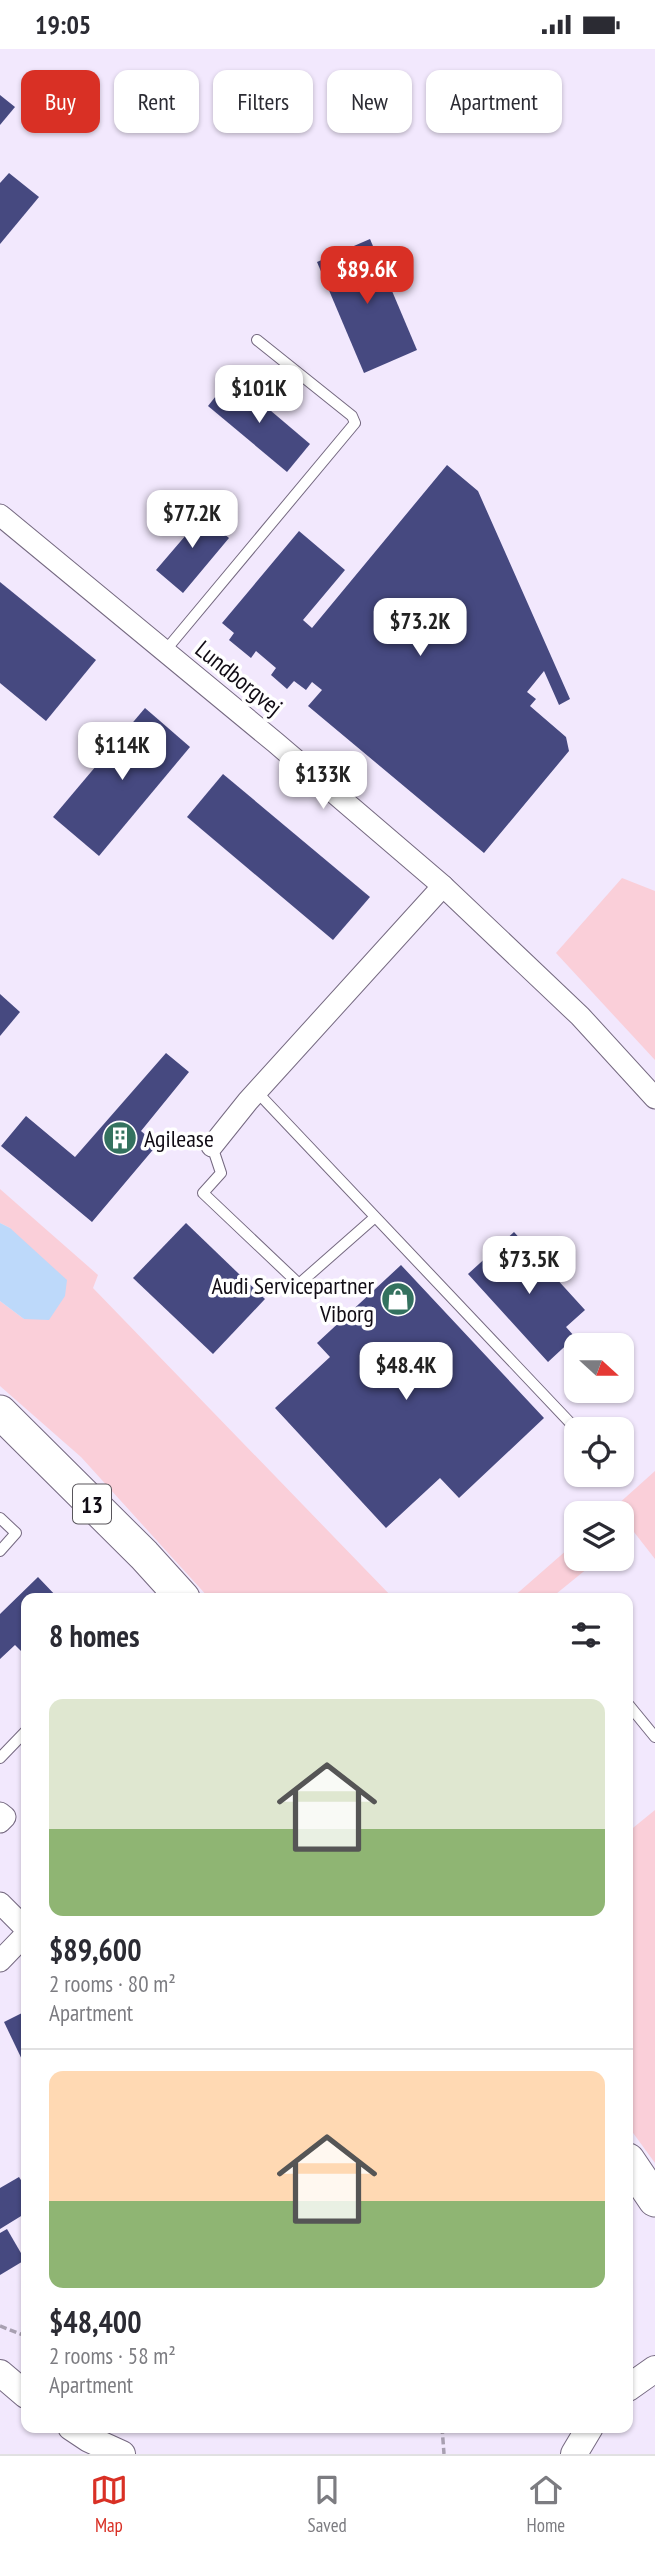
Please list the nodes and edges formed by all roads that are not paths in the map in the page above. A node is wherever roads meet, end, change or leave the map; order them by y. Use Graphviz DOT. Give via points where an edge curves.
graph roads {
  1 [pos="257,340"];
  2 [pos="0,515"];
  3 [pos="165,651"];
  4 [pos="443,886"];
  5 [pos="257,1092"];
  6 [pos="655,1098"];
  7 [pos="212,1146"];
  8 [pos="374,1218"];
  9 [pos="0,1412"];
  10 [pos="565,1417"];
  11 [pos="0,1518"];
  12 [pos="0,1551"];
  13 [pos="178,1593"];
  14 [pos="633,1710"];
  15 [pos="21,1736"];
  16 [pos="655,1737"];
  17 [pos="0,1758"];
  18 [pos="0,1813"];
  19 [pos="0,1822"];
  20 [pos="0,1903"];
  21 [pos="21,1926"];
  22 [pos="21,1938"];
  23 [pos="0,1961"];
  24 [pos="633,2167"];
  25 [pos="655,2200"];
  26 [pos="655,2369"];
  27 [pos="0,2373"];
  28 [pos="633,2384"];
  29 [pos="21,2391"];
  30 [pos="80,2433"];
  31 [pos="586,2433"];
  32 [pos="122,2454"];
  33 [pos="574,2454"];
  1 -- 3 [label="lane" via="355,423"];
  2 -- 3 [label="street, Lundborgvej"];
  3 -- 4 [label="street, Lundborgvej"];
  4 -- 5 [label="street"];
  4 -- 6 [label="street, Lundborgvej" via="580,1016"];
  5 -- 7 [label="street"];
  5 -- 8 [label="lane"];
  7 -- 8 [label="lane" via="221,1173 202,1193 299,1284"];
  8 -- 10 [label="lane"];
  9 -- 13 [label="main road, 13"];
  11 -- 12 [label="lane" via="16,1533"];
  14 -- 16 [label="lane"];
  15 -- 17 [label="lane"];
  18 -- 19 [label="street" via="5,1818"];
  20 -- 21 [label="street"];
  22 -- 23 [label="street"];
  24 -- 25 [label="main road"];
  26 -- 28 [label="street"];
  27 -- 29 [label="street"];
  30 -- 32 [label="street"];
  31 -- 33 [label="street"];
}
